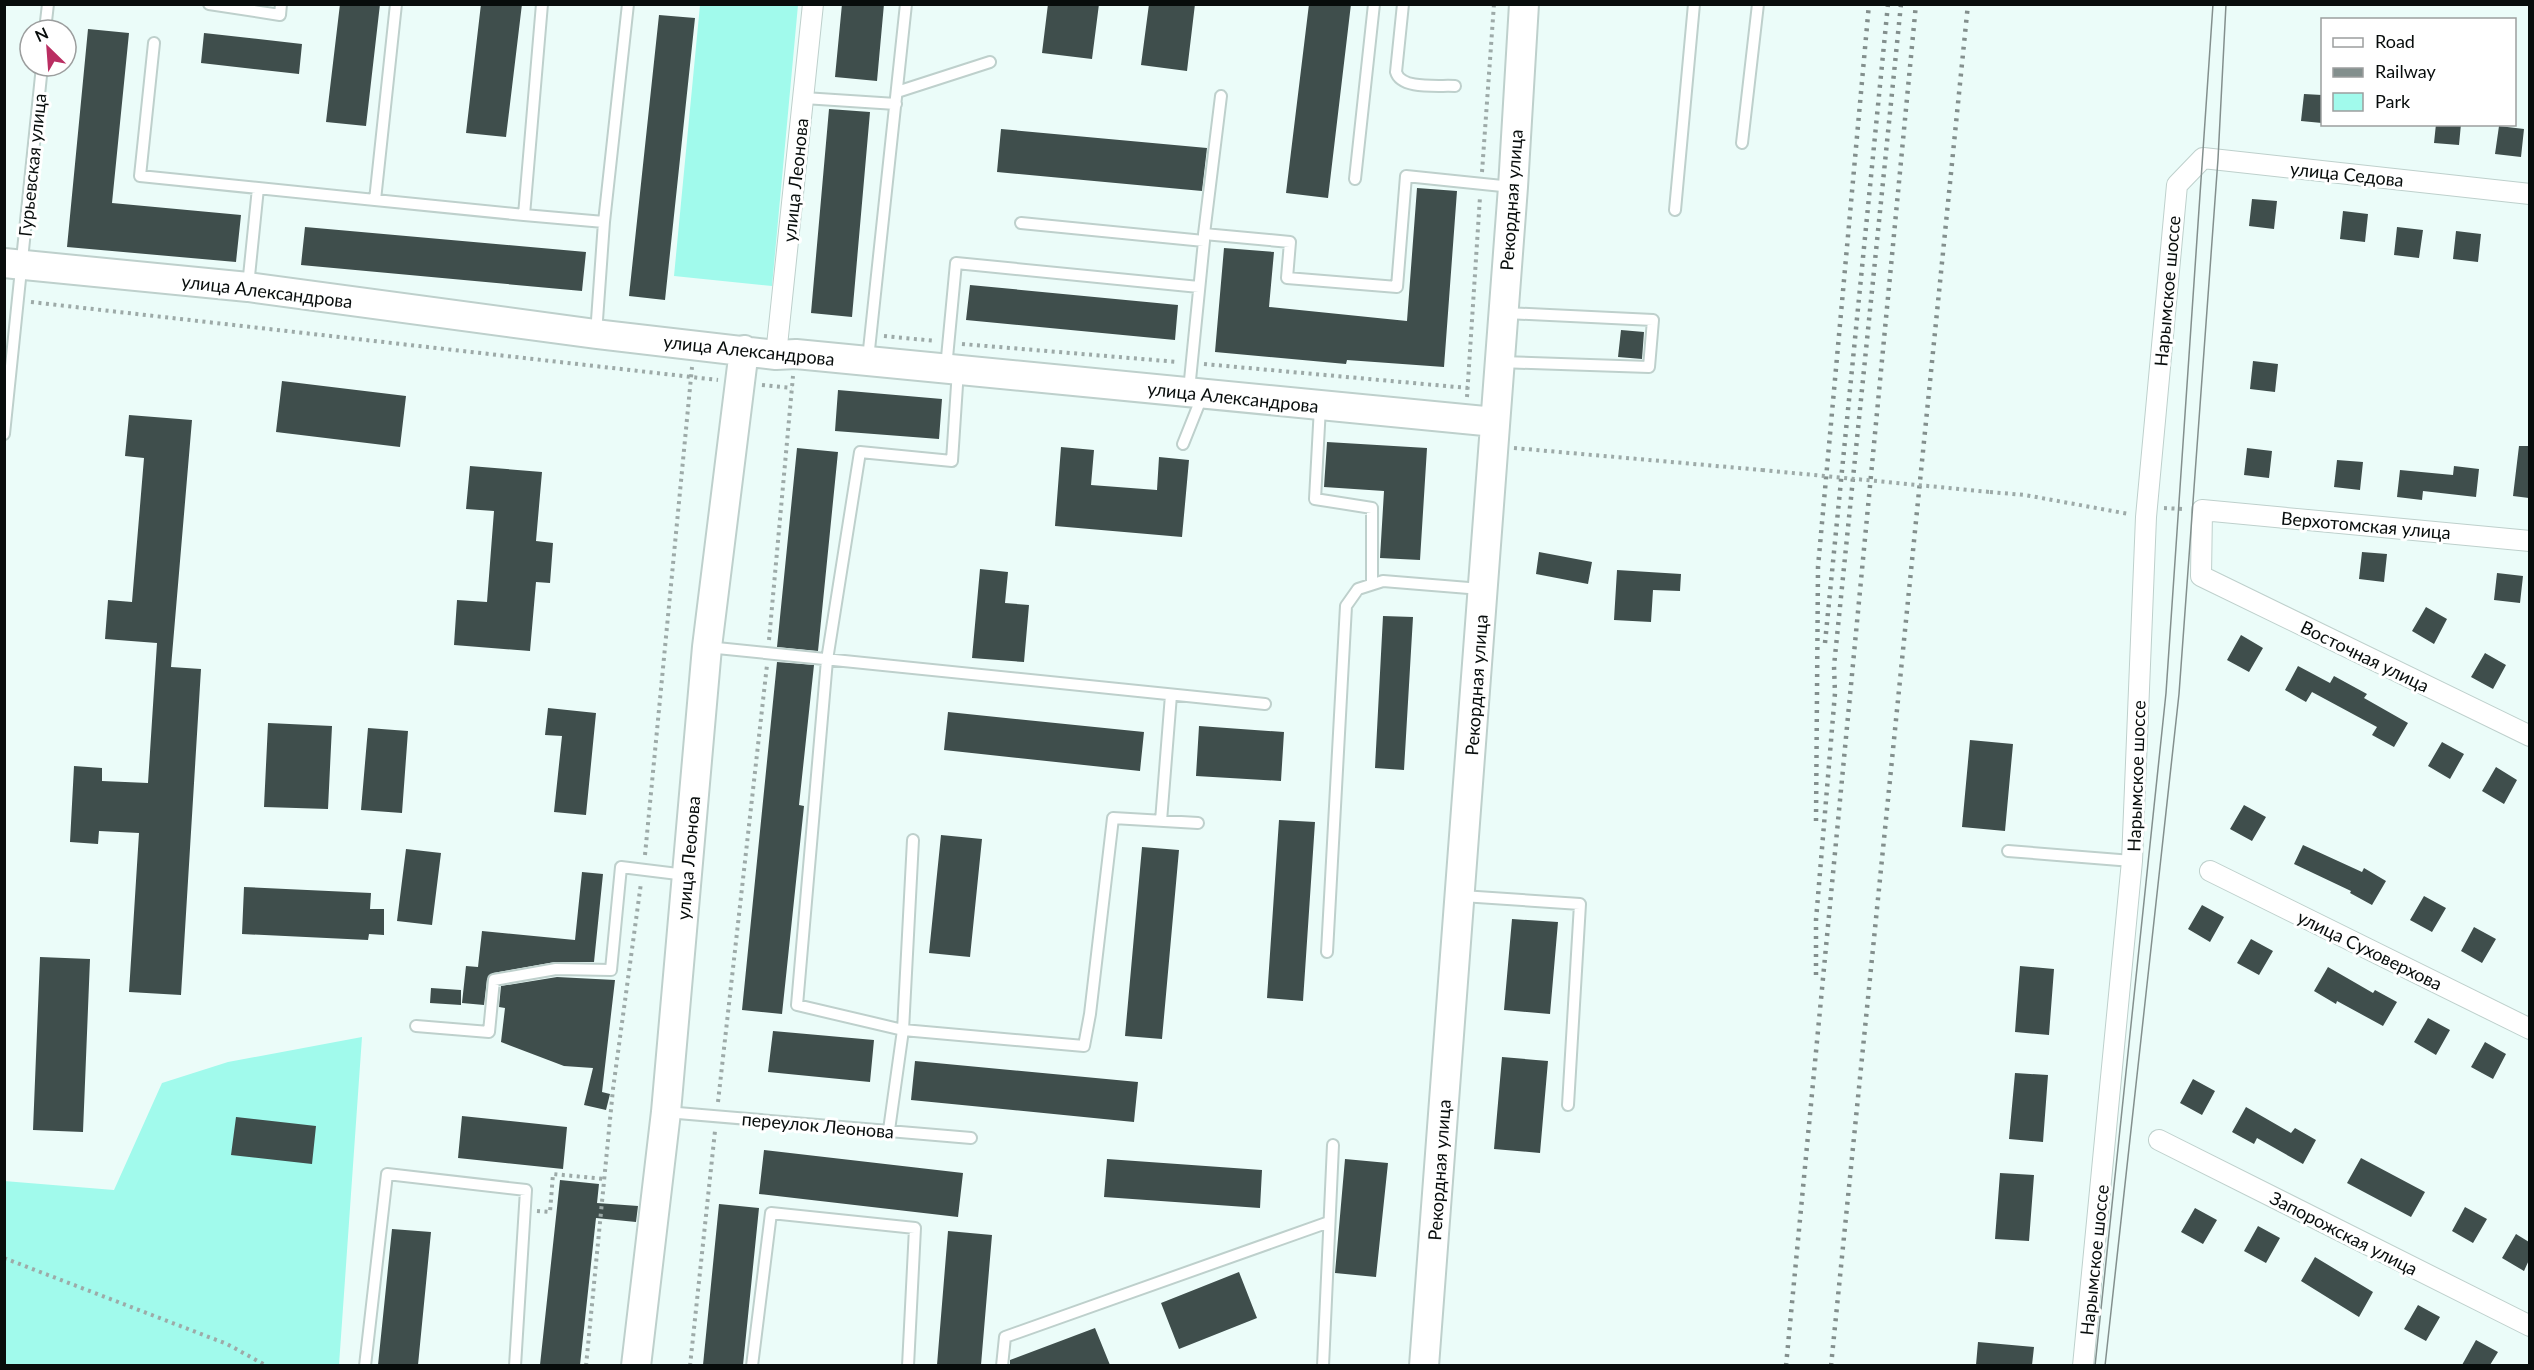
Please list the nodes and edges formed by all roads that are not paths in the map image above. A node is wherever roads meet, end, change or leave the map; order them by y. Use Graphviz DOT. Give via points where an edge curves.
graph roads {
  1 [pos="209,4"];
  2 [pos="281,4"];
  3 [pos="396,4"];
  4 [pos="542,4"];
  5 [pos="628,4"];
  6 [pos="813,4"];
  7 [pos="906,4"];
  8 [pos="1374,4"];
  9 [pos="1403,4"];
  10 [pos="1524,4"];
  11 [pos="1694,4"];
  12 [pos="1758,4"];
  13 [pos="154,43"];
  14 [pos="990,62"];
  15 [pos="40,78"];
  16 [pos="1455,86"];
  17 [pos="897,92"];
  18 [pos="1221,96"];
  19 [pos="804,98"];
  20 [pos="896,104"];
  21 [pos="1742,143"];
  22 [pos="1355,179"];
  23 [pos="2176,185"];
  24 [pos="1513,187"];
  25 [pos="258,188"];
  26 [pos="2529,194"];
  27 [pos="375,200"];
  28 [pos="1675,210"];
  29 [pos="524,214"];
  30 [pos="604,222"];
  31 [pos="1021,223"];
  32 [pos="1204,238"];
  33 [pos="13,264"];
  34 [pos="248,287"];
  35 [pos="1199,287"];
  36 [pos="1502,313"];
  37 [pos="596,334"];
  38 [pos="744,350"];
  39 [pos="786,354"];
  40 [pos="951,360"];
  41 [pos="1500,362"];
  42 [pos="868,363"];
  43 [pos="1194,382"];
  44 [pos="1320,406"];
  45 [pos="1496,422"];
  46 [pos="4,434"];
  47 [pos="1183,444"];
  48 [pos="2529,541"];
  49 [pos="2201,576"];
  50 [pos="1372,584"];
  51 [pos="1483,590"];
  52 [pos="707,647"];
  53 [pos="827,660"];
  54 [pos="1171,694"];
  55 [pos="1265,704"];
  56 [pos="2529,736"];
  57 [pos="1161,820"];
  58 [pos="1198,823"];
  59 [pos="913,840"];
  60 [pos="2008,851"];
  61 [pos="2132,861"];
  62 [pos="2210,871"];
  63 [pos="687,875"];
  64 [pos="1458,896"];
  65 [pos="1327,952"];
  66 [pos="416,1026"];
  67 [pos="2529,1029"];
  68 [pos="903,1030"];
  69 [pos="1568,1105"];
  70 [pos="666,1112"];
  71 [pos="889,1130"];
  72 [pos="971,1137"];
  73 [pos="2159,1140"];
  74 [pos="1333,1145"];
  75 [pos="1329,1222"];
  76 [pos="2529,1326"];
  77 [pos="364,1365"];
  78 [pos="514,1365"];
  79 [pos="636,1365"];
  80 [pos="752,1365"];
  81 [pos="908,1365"];
  82 [pos="1002,1365"];
  83 [pos="1323,1365"];
  84 [pos="1424,1365"];
  85 [pos="2083,1365"];
  1 -- 2 [label="lane" via="280,15"];
  3 -- 27 [label="lane"];
  4 -- 29 [label="lane"];
  5 -- 30 [label="lane"];
  6 -- 19 [label="street, улица Леонова"];
  7 -- 17 [label="lane"];
  8 -- 22 [label="lane"];
  9 -- 16 [label="lane" via="1398,78 1405,83"];
  10 -- 24 [label="street, Рекордная улица"];
  11 -- 28 [label="lane"];
  12 -- 21 [label="lane"];
  13 -- 25 [label="lane" via="140,176"];
  14 -- 17 [label="lane"];
  15 -- 33 [label="lane, Гурьевская улица"];
  17 -- 20 [label="lane"];
  18 -- 32 [label="lane"];
  19 -- 20 [label="lane"];
  19 -- 39 [label="street, улица Леонова"];
  20 -- 42 [label="lane"];
  23 -- 26 [label="street, улица Седова" via="2203,158"];
  23 -- 61 [label="street, Нарымское шоссе" via="2146,516"];
  24 -- 32 [label="lane" via="1406,176 1397,287 1287,278 1290,242"];
  24 -- 36 [label="street, Рекордная улица"];
  25 -- 27 [label="lane"];
  25 -- 34 [label="lane"];
  27 -- 29 [label="lane"];
  29 -- 30 [label="lane"];
  30 -- 37 [label="lane"];
  31 -- 32 [label="lane"];
  32 -- 35 [label="lane"];
  33 -- 34 [label="street, улица Александрова"];
  33 -- 46 [label="lane, Гурьевская улица" via="18,301"];
  34 -- 37 [label="street, улица Александрова"];
  35 -- 40 [label="lane" via="956,263"];
  35 -- 43 [label="lane"];
  36 -- 41 [label="street, Рекордная улица"];
  36 -- 41 [label="lane" via="1653,320 1649,367"];
  37 -- 38 [label="street, улица Александрова"];
  38 -- 39 [label="street, улица Александрова"];
  38 -- 52 [label="street, улица Леонова"];
  39 -- 42 [label="street, улица Александрова"];
  40 -- 42 [label="street, улица Александрова"];
  40 -- 43 [label="street, улица Александрова"];
  40 -- 53 [label="lane" via="952,461 860,452"];
  41 -- 45 [label="street, Рекордная улица"];
  43 -- 44 [label="street, улица Александрова"];
  43 -- 47 [label="lane"];
  44 -- 45 [label="street, улица Александрова"];
  44 -- 50 [label="lane" via="1315,499 1372,508"];
  45 -- 51 [label="street, Рекордная улица"];
  48 -- 49 [label="street, Верхотомская улица" via="2202,510"];
  49 -- 56 [label="street, Восточная улица"];
  50 -- 51 [label="lane" via="1383,581"];
  50 -- 65 [label="lane" via="1358,589 1346,606"];
  51 -- 64 [label="street, Рекордная улица"];
  52 -- 53 [label="lane"];
  52 -- 63 [label="street, улица Леонова"];
  53 -- 54 [label="lane"];
  53 -- 68 [label="lane" via="797,1005"];
  54 -- 55 [label="lane"];
  54 -- 57 [label="lane"];
  57 -- 58 [label="lane"];
  57 -- 68 [label="lane" via="1113,818 1084,1046"];
  59 -- 68 [label="lane"];
  60 -- 61 [label="lane"];
  61 -- 85 [label="street, Нарымское шоссе"];
  62 -- 67 [label="street, улица Суховерхова"];
  63 -- 66 [label="lane" via="621,867 611,970 556,969 494,980 489,1032"];
  63 -- 70 [label="street, улица Леонова"];
  64 -- 69 [label="lane" via="1580,904"];
  64 -- 84 [label="street, Рекордная улица"];
  68 -- 71 [label="lane"];
  70 -- 71 [label="lane, переулок Леонова"];
  70 -- 79 [label="street, улица Леонова"];
  71 -- 72 [label="lane, переулок Леонова"];
  73 -- 76 [label="street, Запорожская улица"];
  74 -- 75 [label="lane"];
  75 -- 82 [label="lane" via="1005,1337"];
  75 -- 83 [label="lane"];
  77 -- 78 [label="lane" via="387,1174 526,1190"];
  80 -- 81 [label="lane" via="771,1213 915,1228"];
}
